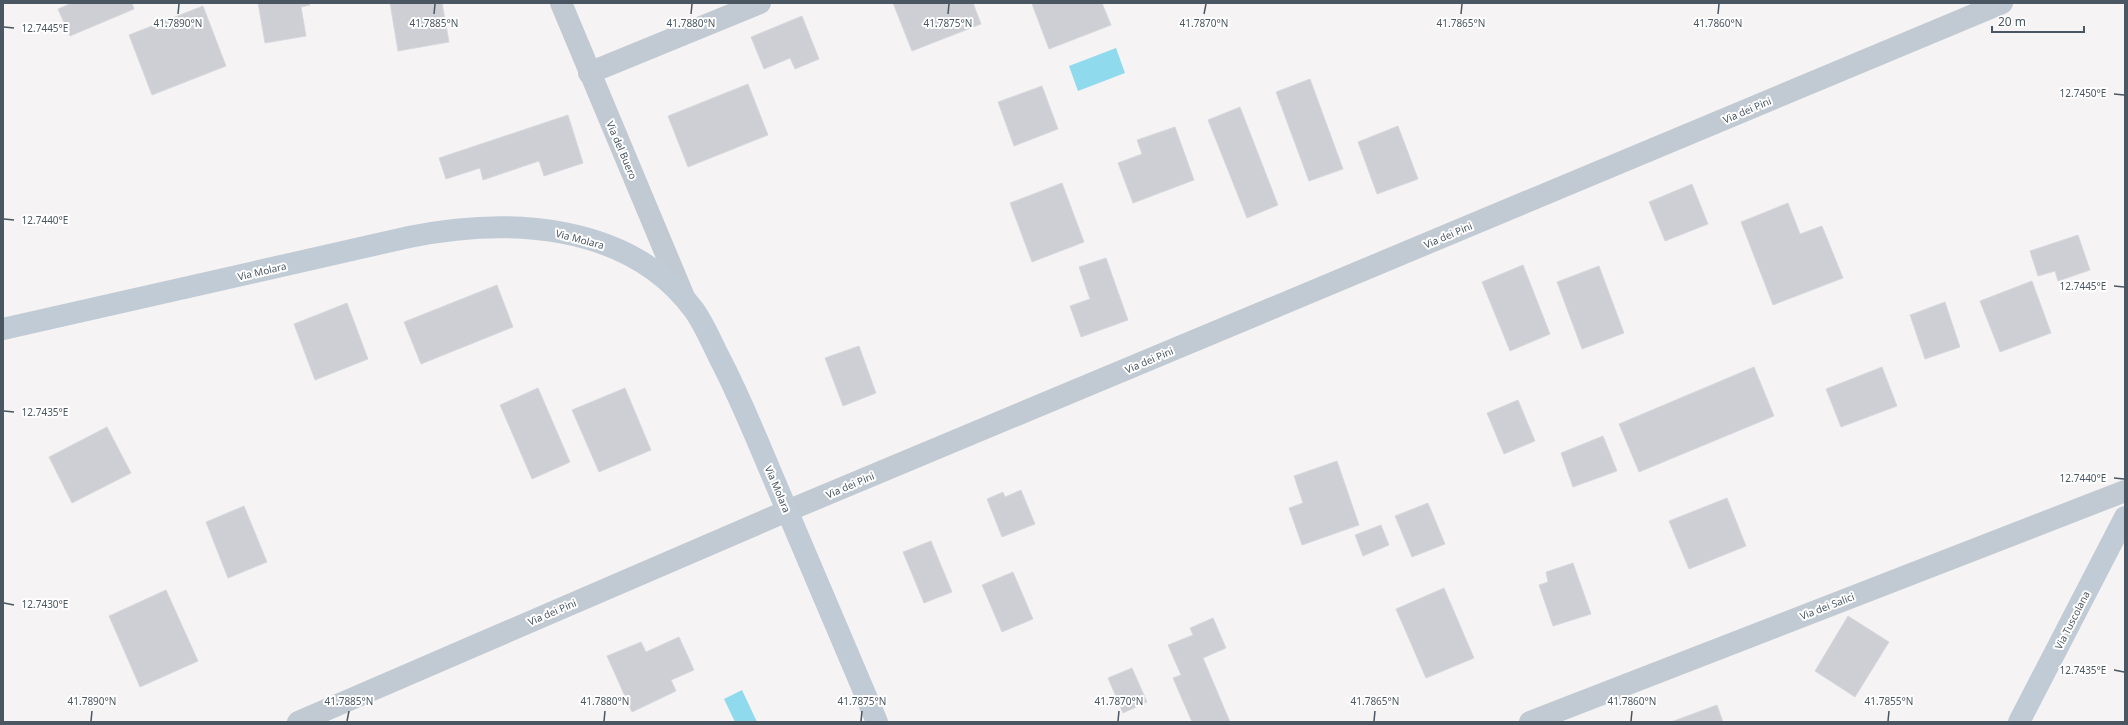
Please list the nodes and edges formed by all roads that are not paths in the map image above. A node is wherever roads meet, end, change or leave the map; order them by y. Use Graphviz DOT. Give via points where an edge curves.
graph roads {
  1 [pos="561,3"];
  2 [pos="760,3"];
  3 [pos="2002,3"];
  4 [pos="589,73"];
  5 [pos="684,297"];
  6 [pos="3,329"];
  7 [pos="2125,491"];
  8 [pos="787,511"];
  9 [pos="2125,517"];
  10 [pos="298,722"];
  11 [pos="877,722"];
  12 [pos="1530,722"];
  13 [pos="2019,722"];
  1 -- 4 [label="street, Via del Buero"];
  2 -- 4 [label="street"];
  3 -- 8 [label="street, Via dei Pini"];
  4 -- 5 [label="street, Via del Buero"];
  5 -- 6 [label="street, Via Molara" via="664,277 640,260 600,243 570,234 533,228 490,227 410,237"];
  5 -- 8 [label="street, Via Molara" via="712,341 743,406"];
  7 -- 12 [label="street, Via dei Salici"];
  8 -- 10 [label="street, Via dei Pini"];
  8 -- 11 [label="street, Via Molara"];
  9 -- 13 [label="street, Via Tuscolana"];
}
